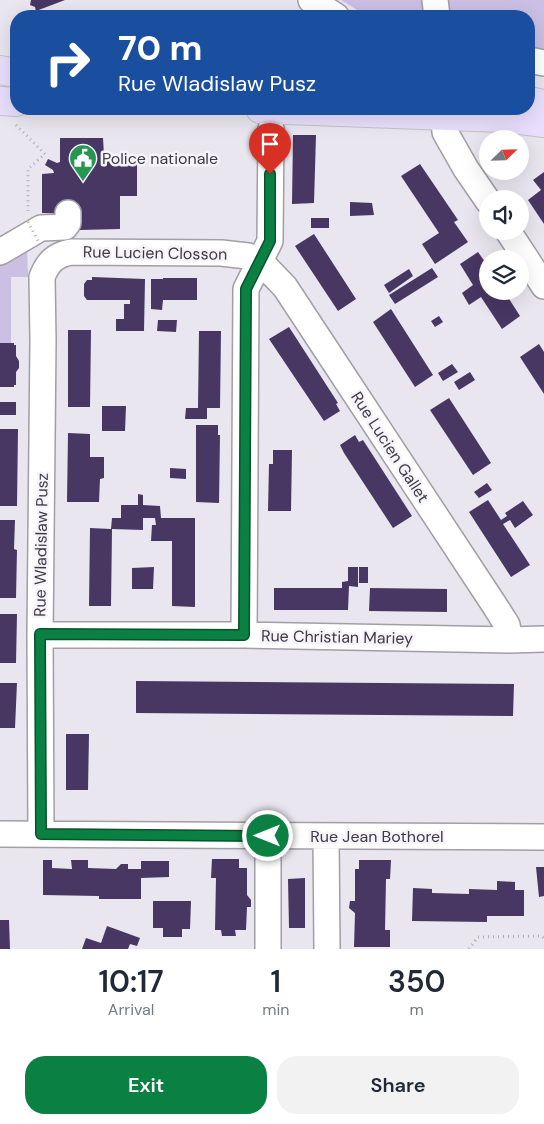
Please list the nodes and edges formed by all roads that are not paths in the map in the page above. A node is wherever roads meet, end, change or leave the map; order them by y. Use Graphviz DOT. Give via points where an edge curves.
graph roads {
  1 [pos="312,0"];
  2 [pos="327,10"];
  3 [pos="384,115"];
  4 [pos="443,115"];
  5 [pos="467,115"];
  6 [pos="266,119"];
  7 [pos="544,123"];
  8 [pos="480,190"];
  9 [pos="68,213"];
  10 [pos="514,240"];
  11 [pos="45,250"];
  12 [pos="0,252"];
  13 [pos="260,261"];
  14 [pos="544,286"];
  15 [pos="40,634"];
  16 [pos="244,635"];
  17 [pos="544,639"];
  18 [pos="510,640"];
  19 [pos="0,834"];
  20 [pos="41,834"];
  21 [pos="268,836"];
  22 [pos="326,836"];
  23 [pos="544,837"];
  24 [pos="268,949"];
  25 [pos="327,949"];
  1 -- 2 [label="street"];
  3 -- 6 [label="main road"];
  4 -- 8 [label="street" via="445,132"];
  5 -- 7 [label="main road"];
  6 -- 13 [label="street" via="270,241"];
  9 -- 12 [label="street" via="65,227 41,228"];
  10 -- 14 [label="street"];
  11 -- 13 [label="street, Rue Lucien Closson" via="60,254 221,254 248,256"];
  11 -- 15 [label="street, Rue Wladislaw Pusz" via="46,268 42,277"];
  13 -- 16 [label="street" via="246,289"];
  13 -- 18 [label="street, Rue Lucien Gallet" via="285,287 495,606"];
  15 -- 16 [label="street, Rue Christian Mariey"];
  15 -- 20 [label="street, Rue Wladislaw Pusz"];
  16 -- 18 [label="street, Rue Christian Mariey"];
  17 -- 18 [label="street, Rue Christian Mariey"];
  19 -- 20 [label="street, Rue Jean Bothorel"];
  20 -- 21 [label="street, Rue Jean Bothorel"];
  21 -- 22 [label="street, Rue Jean Bothorel"];
  21 -- 24 [label="street"];
  22 -- 23 [label="street, Rue Jean Bothorel"];
  22 -- 25 [label="street"];
}
